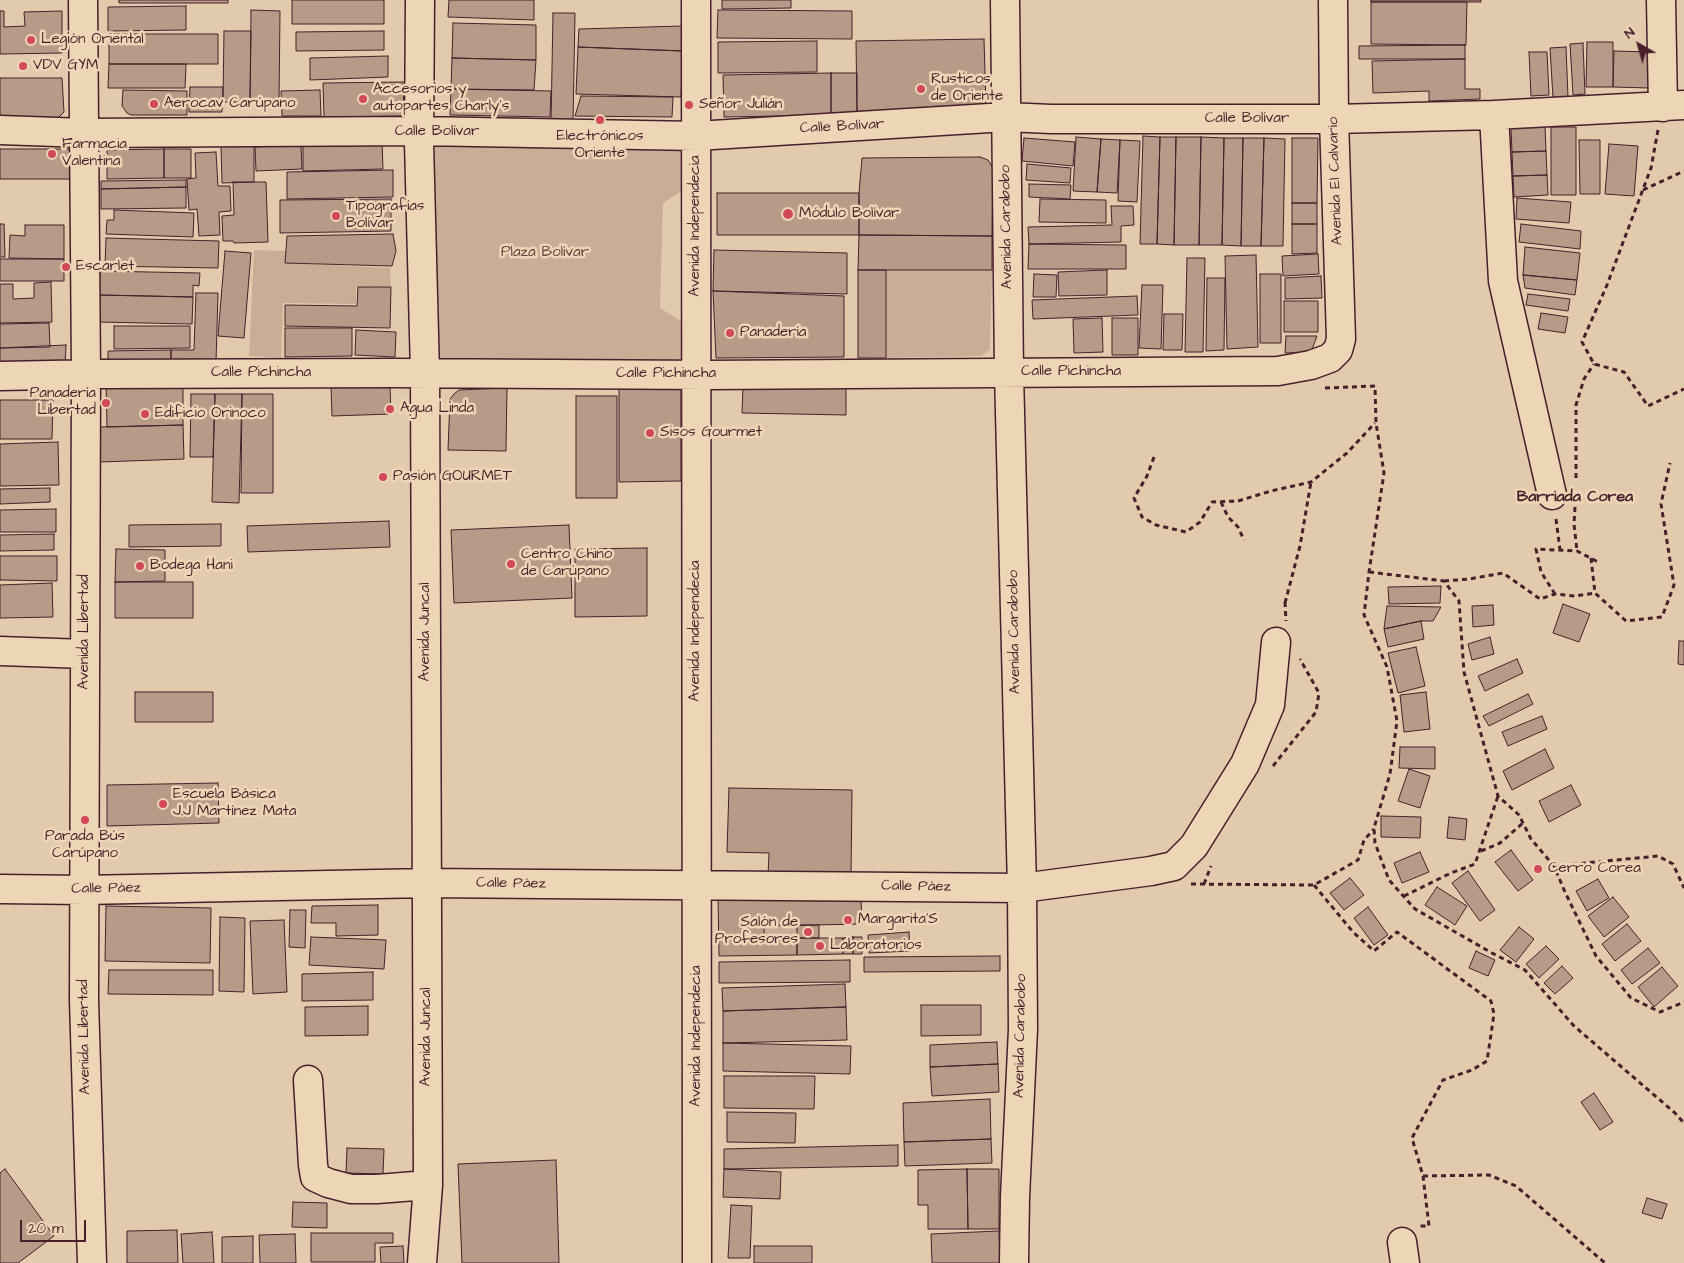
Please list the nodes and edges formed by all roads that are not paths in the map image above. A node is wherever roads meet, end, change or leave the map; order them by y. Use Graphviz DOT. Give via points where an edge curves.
graph roads {
  1 [pos="83,0"];
  2 [pos="420,0"];
  3 [pos="696,0"];
  4 [pos="1005,0"];
  5 [pos="1333,0"];
  6 [pos="1661,0"];
  7 [pos="1673,106"];
  8 [pos="1494,115"];
  9 [pos="1006,117"];
  10 [pos="1334,119"];
  11 [pos="0,130"];
  12 [pos="420,131"];
  13 [pos="85,133"];
  14 [pos="696,136"];
  15 [pos="1330,358"];
  16 [pos="425,373"];
  17 [pos="1008,373"];
  18 [pos="86,374"];
  19 [pos="696,375"];
  20 [pos="0,376"];
  21 [pos="1564,501"];
  22 [pos="1276,642"];
  23 [pos="0,651"];
  24 [pos="85,654"];
  25 [pos="426,883"];
  26 [pos="696,886"];
  27 [pos="1022,888"];
  28 [pos="0,889"];
  29 [pos="84,890"];
  30 [pos="308,1080"];
  31 [pos="428,1185"];
  32 [pos="92,1263"];
  33 [pos="422,1263"];
  34 [pos="697,1263"];
  35 [pos="1014,1263"];
  1 -- 13 [label="street, Avenida Libertad"];
  2 -- 12 [label="street, Avenida Juncal"];
  3 -- 14 [label="street, Avenida Independecia"];
  4 -- 9 [label="street, Avenida Carabobo"];
  5 -- 10 [label="street, Avenida El Calvario"];
  6 -- 7 [label="street"];
  7 -- 8 [label="street, Calle Bolívar"];
  8 -- 10 [label="street, Calle Bolívar"];
  8 -- 21 [label="street" via="1503,281"];
  9 -- 10 [label="street, Calle Bolívar"];
  9 -- 14 [label="street, Calle Bolívar"];
  9 -- 17 [label="street, Avenida Carabobo"];
  10 -- 15 [label="street, Avenida El Calvario" via="1341,339 1338,350"];
  11 -- 13 [label="street, Calle Bolívar"];
  12 -- 13 [label="street, Calle Bolívar"];
  12 -- 14 [label="street, Calle Bolívar"];
  12 -- 16 [label="street, Avenida Juncal"];
  13 -- 18 [label="street, Avenida Libertad"];
  14 -- 19 [label="street, Avenida Independecia"];
  15 -- 17 [label="street, Calle Pichincha" via="1278,371"];
  16 -- 18 [label="street, Calle Pichincha"];
  16 -- 19 [label="street, Calle Pichincha"];
  16 -- 25 [label="street, Avenida Juncal"];
  17 -- 19 [label="street, Calle Pichincha"];
  17 -- 27 [label="street, Avenida Carabobo"];
  18 -- 20 [label="street, Calle Pichincha"];
  18 -- 24 [label="street, Avenida Libertad"];
  19 -- 26 [label="street, Avenida Independecia"];
  22 -- 27 [label="street, Calle Páez" via="1270,705 1245,764 1194,846 1174,866"];
  23 -- 24 [label="street"];
  24 -- 29 [label="street, Avenida Libertad"];
  25 -- 26 [label="street, Calle Páez"];
  25 -- 29 [label="street, Calle Páez"];
  25 -- 31 [label="street, Avenida Juncal"];
  26 -- 27 [label="street, Calle Páez"];
  26 -- 34 [label="street, Avenida Independecia"];
  27 -- 35 [label="street, Avenida Carabobo" via="1023,1029"];
  28 -- 29 [label="street, Calle Páez"];
  29 -- 32 [label="street, Avenida Libertad"];
  30 -- 31 [label="street" via="315,1177 351,1189"];
  31 -- 33 [label="street, Avenida Juncal"];
}
